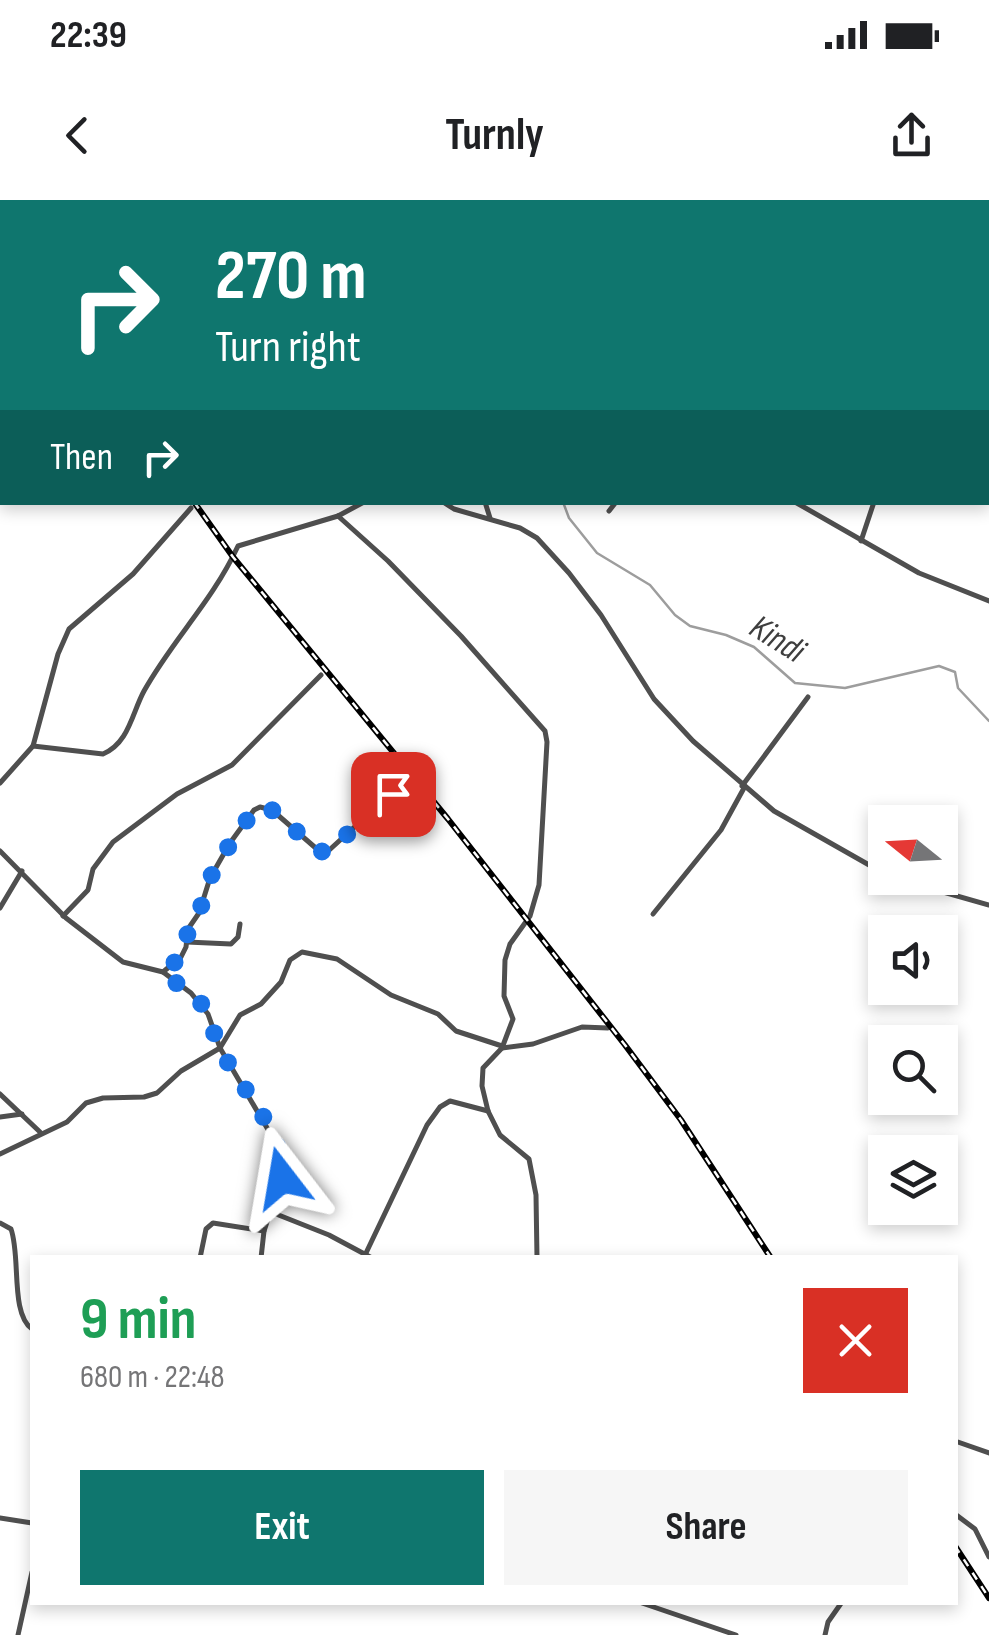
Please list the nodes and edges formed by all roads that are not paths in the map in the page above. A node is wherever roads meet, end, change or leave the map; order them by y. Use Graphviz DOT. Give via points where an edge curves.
graph roads {
  1 [pos="358,505"];
  2 [pos="448,505"];
  3 [pos="486,505"];
  4 [pos="614,505"];
  5 [pos="800,505"];
  6 [pos="873,505"];
  7 [pos="191,508"];
  8 [pos="609,511"];
  9 [pos="338,516"];
  10 [pos="490,518"];
  11 [pos="861,542"];
  12 [pos="989,601"];
  13 [pos="321,674"];
  14 [pos="808,697"];
  15 [pos="32,746"];
  16 [pos="408,778"];
  17 [pos="0,783"];
  18 [pos="743,787"];
  19 [pos="0,851"];
  20 [pos="868,865"];
  21 [pos="22,871"];
  22 [pos="954,895"];
  23 [pos="989,905"];
  24 [pos="0,908"];
  25 [pos="653,914"];
  26 [pos="64,916"];
  27 [pos="240,924"];
  28 [pos="187,942"];
  29 [pos="163,972"];
  30 [pos="608,1028"];
  31 [pos="502,1047"];
  32 [pos="220,1048"];
  33 [pos="0,1094"];
  34 [pos="488,1111"];
  35 [pos="22,1114"];
  36 [pos="0,1118"];
  37 [pos="40,1132"];
  38 [pos="0,1154"];
  39 [pos="271,1212"];
  40 [pos="0,1224"];
  41 [pos="264,1231"];
  42 [pos="201,1255"];
  43 [pos="261,1255"];
  44 [pos="369,1255"];
  45 [pos="537,1255"];
  46 [pos="30,1326"];
  47 [pos="958,1442"];
  48 [pos="989,1453"];
  49 [pos="958,1516"];
  50 [pos="0,1518"];
  51 [pos="30,1523"];
  52 [pos="975,1529"];
  53 [pos="989,1537"];
  54 [pos="989,1558"];
  55 [pos="30,1581"];
  56 [pos="840,1605"];
  57 [pos="666,1606"];
  58 [pos="18,1635"];
  59 [pos="736,1635"];
  60 [pos="825,1635"];
  1 -- 9 [label="street"];
  2 -- 10 [label="street"];
  3 -- 10 [label="street"];
  4 -- 8 [label="street"];
  5 -- 11 [label="street"];
  6 -- 11 [label="street"];
  7 -- 15 [label="street" via="70,629"];
  9 -- 15 [label="street" via="238,546 223,579 152,678 126,735 107,753"];
  9 -- 31 [label="street" via="461,636 544,731 539,885 504,960 512,1020"];
  10 -- 18 [label="street" via="529,532 548,548 602,615 667,715"];
  11 -- 12 [label="street"];
  13 -- 26 [label="street" via="232,765 176,794 113,842 92,869 88,890"];
  14 -- 18 [label="street"];
  15 -- 17 [label="street"];
  16 -- 28 [label="street" via="326,853 272,810 254,810 210,878"];
  18 -- 20 [label="street"];
  18 -- 25 [label="street" via="721,830"];
  19 -- 21 [label="street"];
  21 -- 24 [label="street"];
  21 -- 26 [label="street"];
  22 -- 23 [label="street"];
  26 -- 29 [label="street" via="123,962"];
  27 -- 28 [label="street" via="232,944"];
  28 -- 29 [label="street"];
  29 -- 32 [label="street" via="199,1001"];
  30 -- 31 [label="street" via="582,1027"];
  31 -- 32 [label="street" via="456,1031 438,1014 391,995 337,959 302,952 261,1004 240,1015"];
  31 -- 34 [label="street" via="483,1068"];
  32 -- 37 [label="street" via="152,1096 102,1098"];
  32 -- 39 [label="street" via="280,1150 282,1178"];
  33 -- 35 [label="street"];
  34 -- 44 [label="street" via="450,1101 440,1106"];
  34 -- 45 [label="street" via="500,1135 529,1159"];
  35 -- 36 [label="street"];
  35 -- 37 [label="street"];
  37 -- 38 [label="street"];
  39 -- 41 [label="street"];
  39 -- 44 [label="street"];
  40 -- 46 [label="street" via="16,1242 19,1310"];
  41 -- 42 [label="street" via="213,1223"];
  41 -- 43 [label="street"];
  47 -- 48 [label="street"];
  49 -- 52 [label="street"];
  50 -- 51 [label="street"];
  52 -- 53 [label="street"];
  52 -- 54 [label="street"];
  55 -- 58 [label="street"];
  56 -- 60 [label="street"];
  57 -- 59 [label="street"];
}
